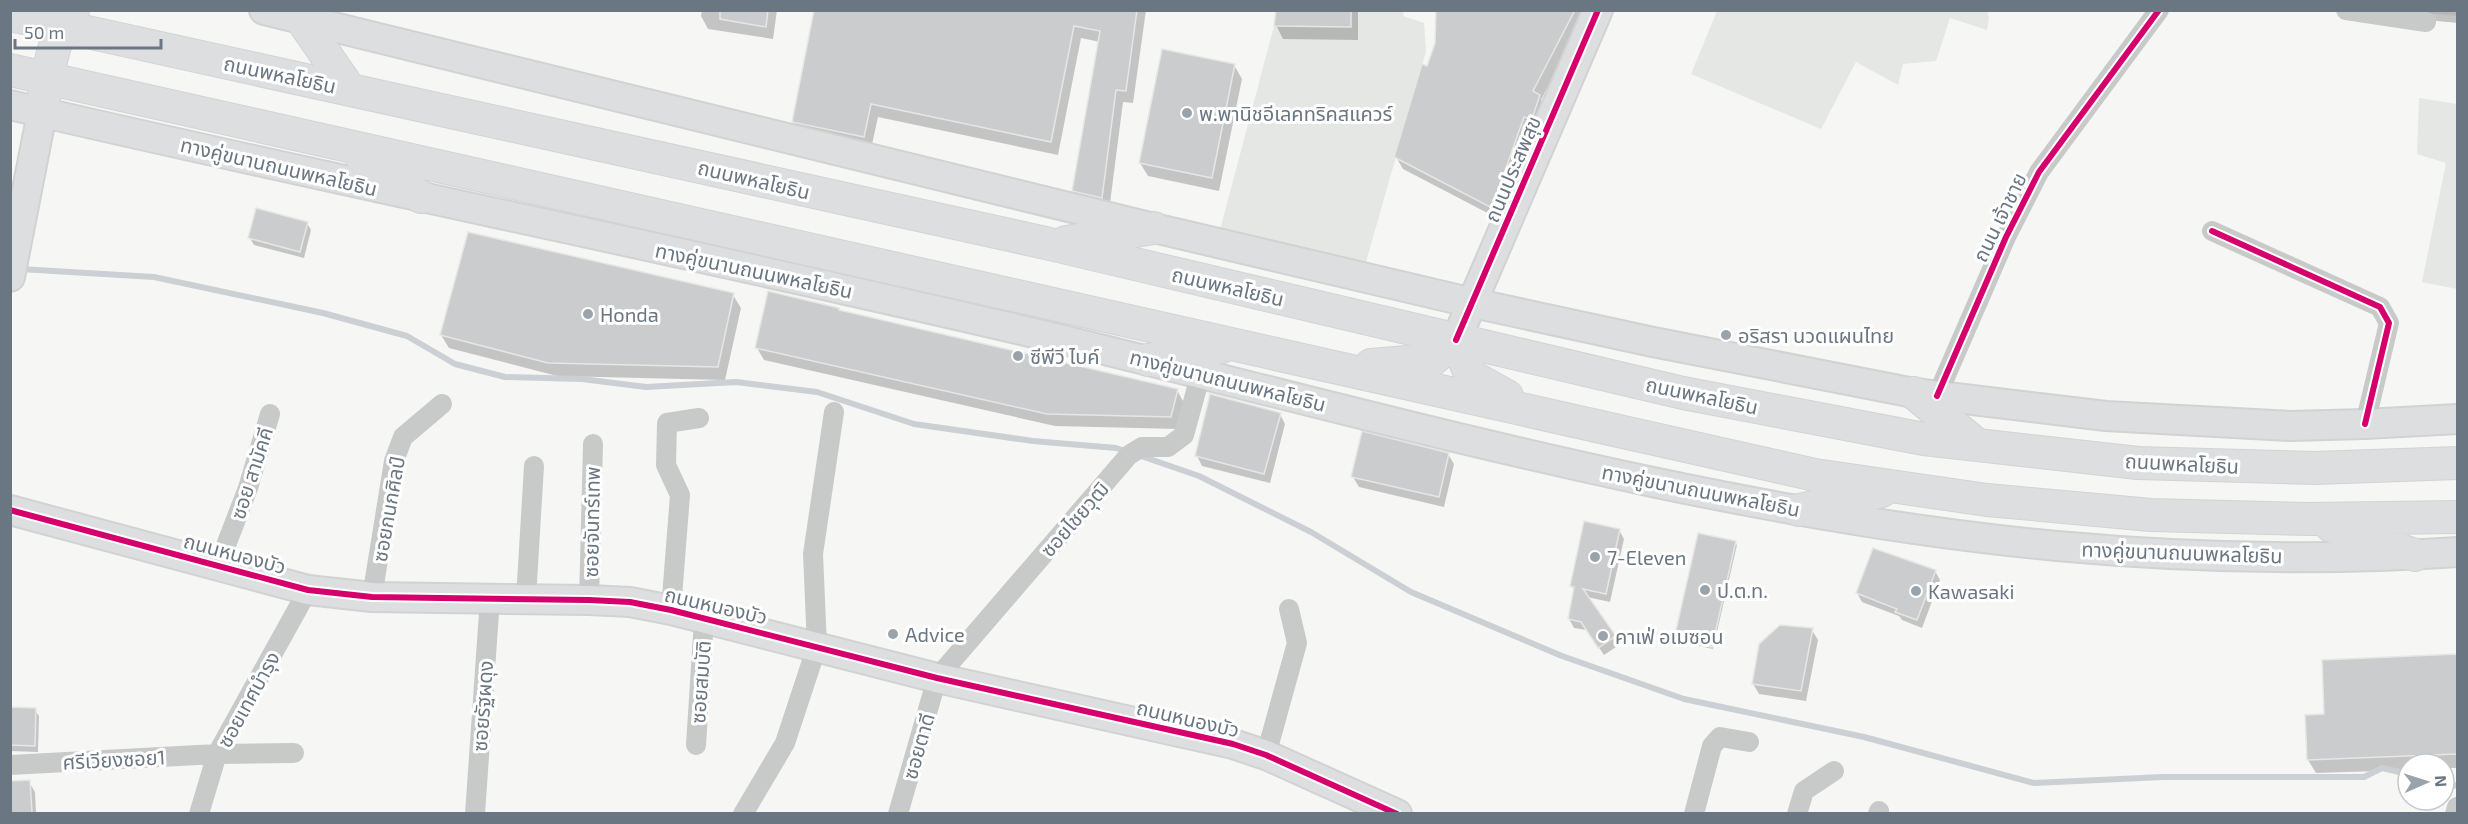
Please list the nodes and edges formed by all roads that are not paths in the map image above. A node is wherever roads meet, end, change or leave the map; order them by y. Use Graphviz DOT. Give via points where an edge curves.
graph roads {
  1 [pos="264,10"];
  2 [pos="1598,10"];
  3 [pos="2159,10"];
  4 [pos="2346,10"];
  5 [pos="10,15"];
  6 [pos="67,19"];
  7 [pos="302,20"];
  8 [pos="2426,22"];
  9 [pos="10,70"];
  10 [pos="46,79"];
  11 [pos="350,90"];
  12 [pos="10,105"];
  13 [pos="42,113"];
  14 [pos="345,145"];
  15 [pos="421,197"];
  16 [pos="1154,228"];
  17 [pos="2212,231"];
  18 [pos="1050,244"];
  19 [pos="10,277"];
  20 [pos="1473,303"];
  21 [pos="1456,340"];
  22 [pos="1238,344"];
  23 [pos="1148,360"];
  24 [pos="1341,368"];
  25 [pos="1201,373"];
  26 [pos="1925,395"];
  27 [pos="442,404"];
  28 [pos="834,412"];
  29 [pos="270,414"];
  30 [pos="1542,415"];
  31 [pos="699,418"];
  32 [pos="2457,419"];
  33 [pos="2365,424"];
  34 [pos="593,444"];
  35 [pos="1976,444"];
  36 [pos="2457,463"];
  37 [pos="534,466"];
  38 [pos="1900,487"];
  39 [pos="10,510"];
  40 [pos="1799,510"];
  41 [pos="2457,517"];
  42 [pos="2308,519"];
  43 [pos="2457,552"];
  44 [pos="2415,555"];
  45 [pos="218,566"];
  46 [pos="308,590"];
  47 [pos="372,597"];
  48 [pos="490,598"];
  49 [pos="526,599"];
  50 [pos="589,600"];
  51 [pos="1289,609"];
  52 [pos="671,610"];
  53 [pos="704,619"];
  54 [pos="817,646"];
  55 [pos="937,678"];
  56 [pos="1749,741"];
  57 [pos="696,745"];
  58 [pos="294,753"];
  59 [pos="217,754"];
  60 [pos="1266,755"];
  61 [pos="10,765"];
  62 [pos="1834,771"];
  63 [pos="199,813"];
  64 [pos="475,813"];
  65 [pos="743,813"];
  66 [pos="898,813"];
  67 [pos="1397,813"];
  68 [pos="1694,813"];
  69 [pos="1797,813"];
  1 -- 7 [label="main road"];
  2 -- 20 [label="main road, ถนนประสพสุข"];
  3 -- 26 [label="street, ถนน เจ้าชาย" via="2039,172"];
  4 -- 8 [label="street"];
  5 -- 6 [label="main road, ถนนพหลโยธิน"];
  6 -- 10 [label="main road"];
  6 -- 11 [label="main road, ถนนพหลโยธิน"];
  7 -- 11 [label="main road"];
  7 -- 16 [label="main road"];
  9 -- 10 [label="main road"];
  10 -- 13 [label="main road"];
  10 -- 14 [label="main road"];
  11 -- 18 [label="main road, ถนนพหลโยธิน"];
  12 -- 13 [label="main road, ทางคู่ขนานถนนพหลโยธิน"];
  13 -- 15 [label="main road, ทางคู่ขนานถนนพหลโยธิน"];
  13 -- 19 [label="main road"];
  14 -- 15 [label="main road"];
  14 -- 22 [label="main road"];
  15 -- 23 [label="main road, ทางคู่ขนานถนนพหลโยธิน" via="930,308"];
  16 -- 18 [label="main road"];
  16 -- 20 [label="main road"];
  17 -- 33 [label="street" via="2380,307 2389,323"];
  18 -- 21 [label="main road, ถนนพหลโยธิน"];
  20 -- 21 [label="main road, ถนนประสพสุข"];
  20 -- 26 [label="main road"];
  21 -- 24 [label="main road" via="1432,360"];
  21 -- 30 [label="main road" via="1471,376"];
  21 -- 35 [label="main road, ถนนพหลโยธิน" via="1683,393 1924,439"];
  22 -- 23 [label="main road"];
  22 -- 24 [label="main road"];
  23 -- 25 [label="main road, ทางคู่ขนานถนนพหลโยธิน"];
  24 -- 30 [label="main road"];
  25 -- 40 [label="main road, ทางคู่ขนานถนนพหลโยธิน" via="1500,447"];
  25 -- 55 [label="street, ซอยไชยวุฒิ" via="1184,435 1168,447 1142,447 1129,455"];
  26 -- 33 [label="main road" via="2106,416 2290,426"];
  26 -- 35 [label="main road"];
  27 -- 47 [label="street, ซอยกนกศิลป์" via="403,437 394,460"];
  28 -- 54 [label="street" via="813,554"];
  29 -- 45 [label="street, ซอย สามัคคี" via="248,488"];
  30 -- 38 [label="main road" via="1815,475"];
  31 -- 52 [label="street" via="667,423 666,465 680,495"];
  32 -- 33 [label="main road"];
  34 -- 50 [label="street, ซอยจันทร์เทพ"];
  35 -- 36 [label="main road, ถนนพหลโยธิน" via="2138,463 2315,468"];
  37 -- 49 [label="street"];
  38 -- 40 [label="main road"];
  38 -- 42 [label="main road" via="1987,500 2151,515"];
  39 -- 45 [label="main road, ถนนหนองบัว"];
  40 -- 44 [label="main road, ทางคู่ขนานถนนพหลโยธิน" via="1999,540 2127,551 2262,556"];
  41 -- 42 [label="main road"];
  42 -- 44 [label="main road"];
  43 -- 44 [label="main road, ทางคู่ขนานถนนพหลโยธิน"];
  45 -- 46 [label="main road, ถนนหนองบัว"];
  46 -- 47 [label="main road, ถนนหนองบัว"];
  46 -- 59 [label="street, ซอยเทศบำรุง"];
  47 -- 48 [label="main road, ถนนหนองบัว"];
  48 -- 49 [label="main road, ถนนหนองบัว"];
  48 -- 64 [label="street, ซอยรัฐผดุง"];
  49 -- 50 [label="main road, ถนนหนองบัว"];
  50 -- 52 [label="main road, ถนนหนองบัว"];
  51 -- 60 [label="street" via="1297,643"];
  52 -- 53 [label="main road, ถนนหนองบัว"];
  53 -- 54 [label="main road, ถนนหนองบัว"];
  53 -- 57 [label="street, ซอยสมบัติ"];
  54 -- 55 [label="main road, ถนนหนองบัว"];
  54 -- 65 [label="street" via="785,743"];
  55 -- 60 [label="main road, ถนนหนองบัว" via="1233,744"];
  55 -- 66 [label="street, ซอยตาดี"];
  56 -- 68 [label="street" via="1720,737 1712,746"];
  58 -- 59 [label="street, ศรีเวียงซอย1"];
  59 -- 61 [label="street, ศรีเวียงซอย1"];
  59 -- 63 [label="street, ซอยเทศบำรุง"];
  60 -- 67 [label="main road, ถนนหนองบัว"];
  62 -- 69 [label="street" via="1804,791"];
}
